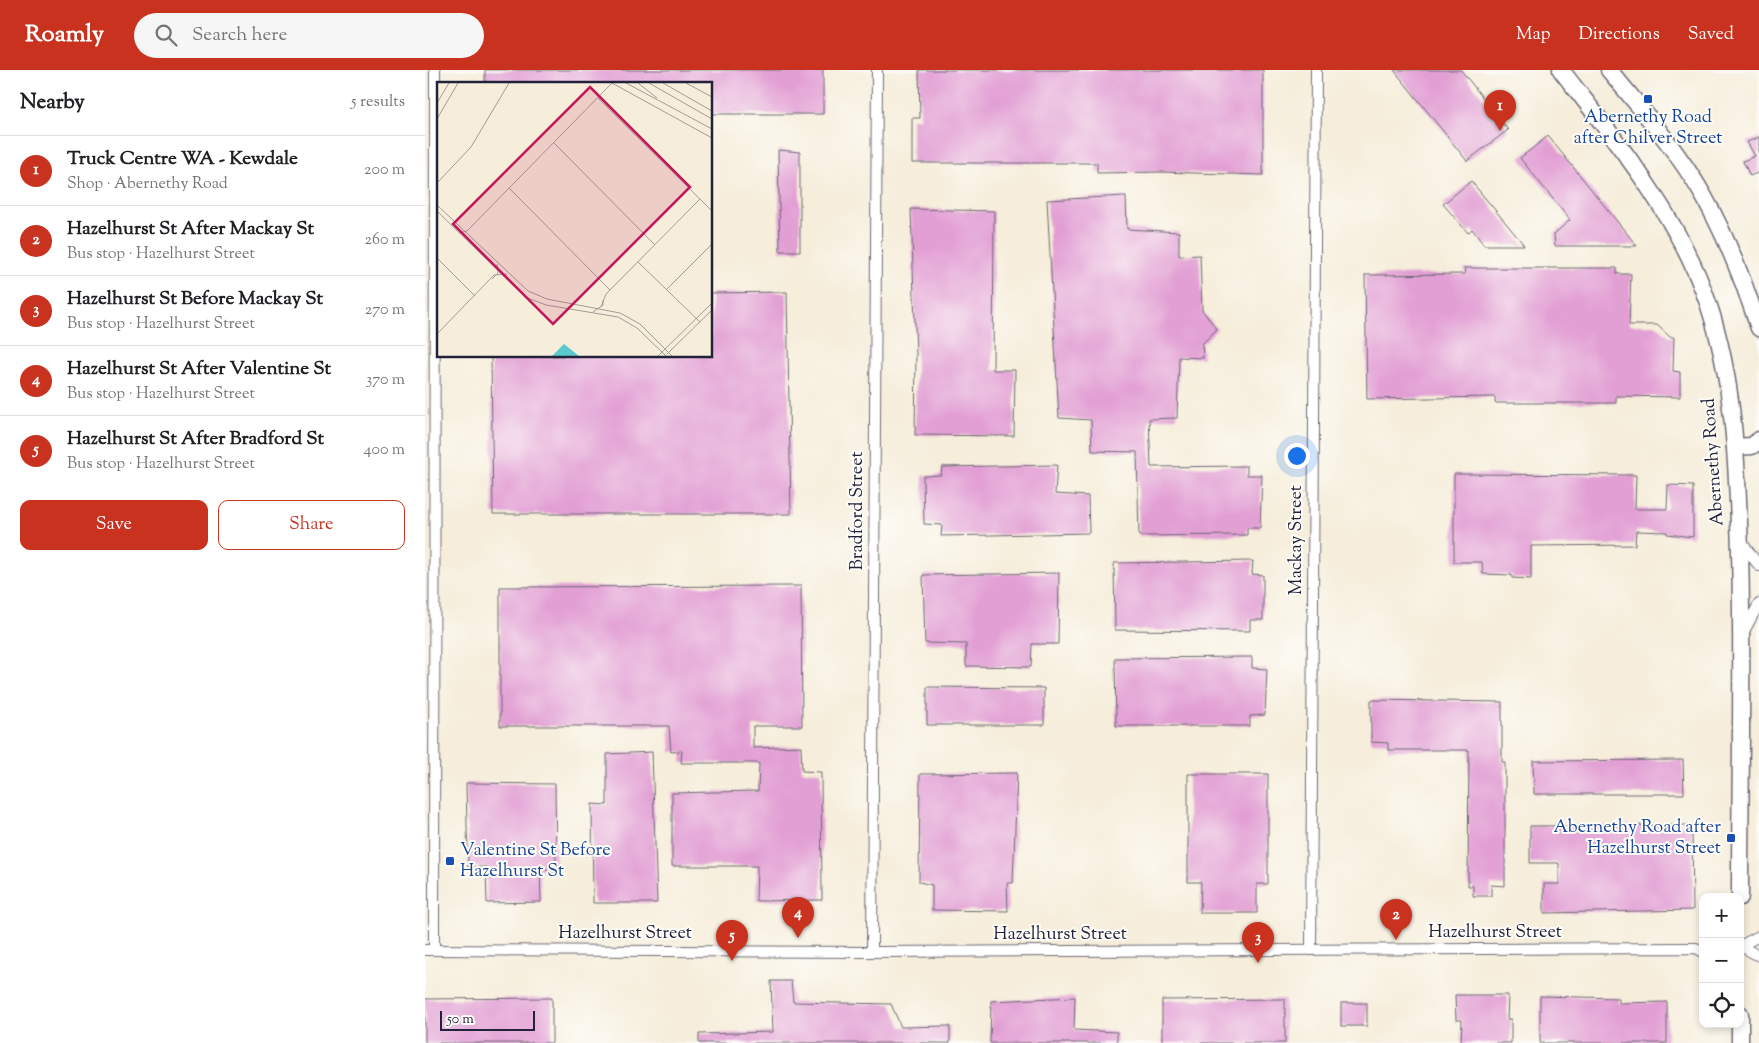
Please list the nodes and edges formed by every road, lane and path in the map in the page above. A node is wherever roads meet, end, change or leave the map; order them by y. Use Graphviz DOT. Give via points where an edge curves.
graph roads {
  1 [pos="435,70"];
  2 [pos="877,70"];
  3 [pos="1315,70"];
  4 [pos="1561,70"];
  5 [pos="1609,70"];
  6 [pos="1759,328"];
  7 [pos="1759,440"];
  8 [pos="1735,447"];
  9 [pos="1739,539"];
  10 [pos="1759,566"];
  11 [pos="1759,604"];
  12 [pos="1742,634"];
  13 [pos="1740,893"];
  14 [pos="1759,936"];
  15 [pos="1744,944"];
  16 [pos="1699,947"];
  17 [pos="1744,948"];
  18 [pos="429,950"];
  19 [pos="1311,950"];
  20 [pos="872,952"];
  21 [pos="1759,956"];
  22 [pos="1740,1028"];
  23 [pos="1741,1043"];
  1 -- 18 [label="street"];
  2 -- 20 [label="street, Bradford Street"];
  3 -- 19 [label="street, Mackay Street"];
  4 -- 8 [label="main road, Abernethy Road" via="1640,174 1690,259 1721,349 1731,398"];
  5 -- 6 [label="main road" via="1703,194 1746,287"];
  7 -- 8 [label="main road" via="1752,446"];
  8 -- 9 [label="main road, Abernethy Road"];
  9 -- 10 [label="street"];
  9 -- 12 [label="main road, Abernethy Road"];
  11 -- 12 [label="street"];
  12 -- 13 [label="main road, Abernethy Road"];
  14 -- 15 [label="street"];
  16 -- 19 [label="street, Hazelhurst Street"];
  17 -- 21 [label="street"];
  18 -- 20 [label="street, Hazelhurst Street"];
  19 -- 20 [label="street, Hazelhurst Street"];
  22 -- 23 [label="main road"];
}
